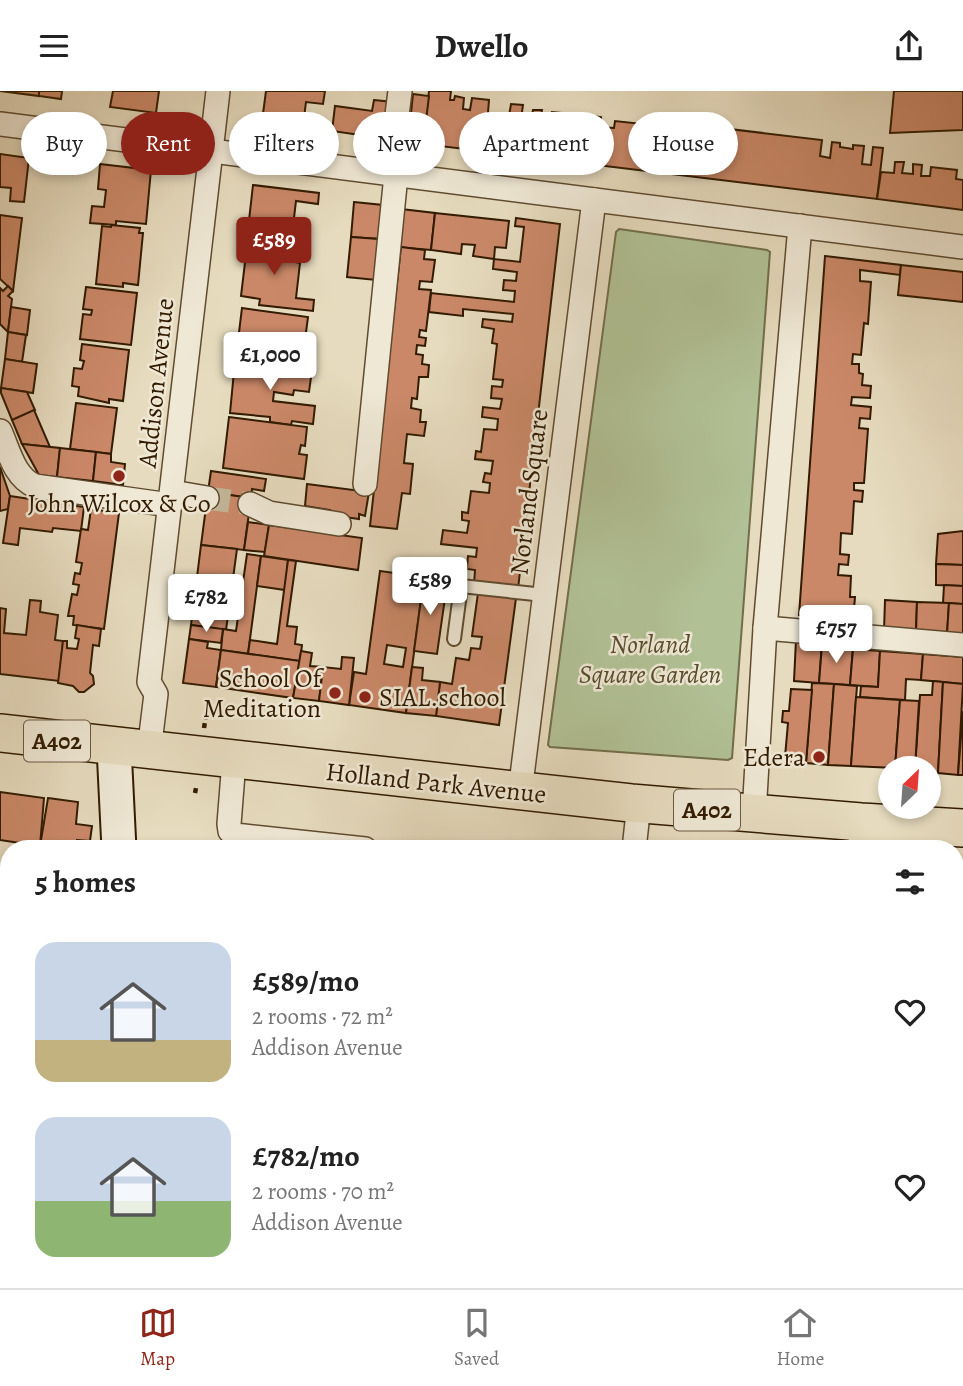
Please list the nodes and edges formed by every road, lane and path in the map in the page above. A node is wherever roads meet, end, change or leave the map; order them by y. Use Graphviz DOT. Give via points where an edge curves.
graph roads {
  1 [pos="218,91"];
  2 [pos="400,91"];
  3 [pos="397,112"];
  4 [pos="215,117"];
  5 [pos="0,124"];
  6 [pos="121,139"];
  7 [pos="215,152"];
  8 [pos="353,169"];
  9 [pos="208,175"];
  10 [pos="396,175"];
  11 [pos="594,200"];
  12 [pos="800,226"];
  13 [pos="963,247"];
  14 [pos="0,431"];
  15 [pos="365,484"];
  16 [pos="207,498"];
  17 [pos="171,499"];
  18 [pos="250,504"];
  19 [pos="339,524"];
  20 [pos="544,595"];
  21 [pos="765,628"];
  22 [pos="454,639"];
  23 [pos="963,645"];
  24 [pos="206,715"];
  25 [pos="204,730"];
  26 [pos="0,733"];
  27 [pos="131,749"];
  28 [pos="234,761"];
  29 [pos="520,792"];
  30 [pos="639,804"];
  31 [pos="754,814"];
  32 [pos="963,828"];
  33 [pos="860,836"];
  34 [pos="120,840"];
  35 [pos="281,840"];
  36 [pos="635,840"];
  1 -- 4 [label="street, Addison Avenue"];
  2 -- 3 [label="street"];
  5 -- 6 [label="street"];
  7 -- 8 [label="street"];
  9 -- 17 [label="street, Addison Avenue"];
  10 -- 11 [label="street"];
  10 -- 15 [label="street"];
  11 -- 12 [label="street"];
  11 -- 20 [label="street, Norland Square"];
  12 -- 13 [label="street"];
  12 -- 21 [label="street"];
  14 -- 17 [label="street" via="19,475 35,486"];
  16 -- 17 [label="street"];
  17 -- 27 [label="street, Addison Avenue" via="149,682 156,694"];
  18 -- 19 [label="street" via="269,513"];
  20 -- 22 [label="lane" via="461,586"];
  20 -- 29 [label="street, Norland Square"];
  21 -- 23 [label="street"];
  21 -- 31 [label="street"];
  24 -- 25 [label="path"];
  26 -- 27 [label="main road, Holland Park Avenue / A402"];
  27 -- 28 [label="main road, Holland Park Avenue / A402"];
  27 -- 34 [label="street"];
  28 -- 29 [label="main road, Holland Park Avenue / A402"];
  28 -- 35 [label="street" via="230,831"];
  29 -- 30 [label="main road, Holland Park Avenue / A402"];
  30 -- 31 [label="main road, Holland Park Avenue / A402"];
  30 -- 36 [label="street"];
  31 -- 33 [label="main road, Holland Park Avenue / A402"];
  32 -- 33 [label="main road, Holland Park Avenue / A402"];
}
